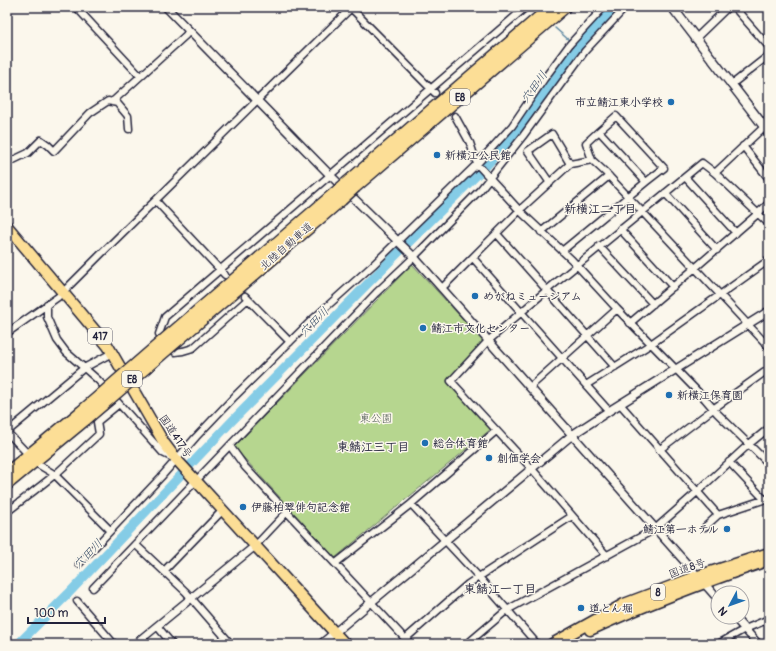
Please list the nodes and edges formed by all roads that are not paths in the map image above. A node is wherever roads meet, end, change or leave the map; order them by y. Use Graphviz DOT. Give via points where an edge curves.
graph roads {
  1 [pos="76,7"];
  2 [pos="166,7"];
  3 [pos="351,7"];
  4 [pos="526,7"];
  5 [pos="551,7"];
  6 [pos="565,7"];
  7 [pos="604,7"];
  8 [pos="626,7"];
  9 [pos="672,7"];
  10 [pos="728,7"];
  11 [pos="734,7"];
  12 [pos="188,30"];
  13 [pos="695,39"];
  14 [pos="769,47"];
  15 [pos="769,55"];
  16 [pos="140,76"];
  17 [pos="731,85"];
  18 [pos="433,91"];
  19 [pos="257,100"];
  20 [pos="112,102"];
  21 [pos="456,116"];
  22 [pos="129,129"];
  23 [pos="767,129"];
  24 [pos="599,131"];
  25 [pos="743,146"];
  26 [pos="592,160"];
  27 [pos="7,163"];
  28 [pos="570,164"];
  29 [pos="478,165"];
  30 [pos="715,173"];
  31 [pos="330,175"];
  32 [pos="609,176"];
  33 [pos="489,177"];
  34 [pos="685,178"];
  35 [pos="769,179"];
  36 [pos="646,182"];
  37 [pos="550,183"];
  38 [pos="352,184"];
  39 [pos="665,193"];
  40 [pos="628,197"];
  41 [pos="156,201"];
  42 [pos="769,203"];
  43 [pos="520,211"];
  44 [pos="642,212"];
  45 [pos="758,213"];
  46 [pos="769,224"];
  47 [pos="7,226"];
  48 [pos="620,228"];
  49 [pos="541,232"];
  50 [pos="736,233"];
  51 [pos="497,234"];
  52 [pos="398,241"];
  53 [pos="599,246"];
  54 [pos="717,250"];
  55 [pos="562,251"];
  56 [pos="414,257"];
  57 [pos="473,258"];
  58 [pos="769,260"];
  59 [pos="576,265"];
  60 [pos="695,268"];
  61 [pos="220,270"];
  62 [pos="224,276"];
  63 [pos="673,287"];
  64 [pos="442,288"];
  65 [pos="546,290"];
  66 [pos="64,293"];
  67 [pos="720,295"];
  68 [pos="48,304"];
  69 [pos="652,304"];
  70 [pos="617,309"];
  71 [pos="769,311"];
  72 [pos="522,312"];
  73 [pos="630,323"];
  74 [pos="748,325"];
  75 [pos="7,332"];
  76 [pos="587,336"];
  77 [pos="488,341"];
  78 [pos="290,342"];
  79 [pos="651,344"];
  80 [pos="769,347"];
  81 [pos="112,353"];
  82 [pos="562,358"];
  83 [pos="615,367"];
  84 [pos="84,368"];
  85 [pos="769,369"];
  86 [pos="676,370"];
  87 [pos="586,385"];
  88 [pos="530,387"];
  89 [pos="119,404"];
  90 [pos="620,404"];
  91 [pos="713,409"];
  92 [pos="609,411"];
  93 [pos="83,415"];
  94 [pos="71,420"];
  95 [pos="769,428"];
  96 [pos="496,431"];
  97 [pos="7,432"];
  98 [pos="572,436"];
  99 [pos="748,444"];
  100 [pos="230,446"];
  101 [pos="659,450"];
  102 [pos="25,451"];
  103 [pos="176,459"];
  104 [pos="730,462"];
  105 [pos="769,464"];
  106 [pos="39,465"];
  107 [pos="7,469"];
  108 [pos="532,469"];
  109 [pos="7,473"];
  110 [pos="54,474"];
  111 [pos="194,480"];
  112 [pos="7,484"];
  113 [pos="697,492"];
  114 [pos="767,499"];
  115 [pos="411,504"];
  116 [pos="222,511"];
  117 [pos="7,512"];
  118 [pos="287,512"];
  119 [pos="718,515"];
  120 [pos="572,516"];
  121 [pos="705,527"];
  122 [pos="655,529"];
  123 [pos="110,530"];
  124 [pos="444,541"];
  125 [pos="135,544"];
  126 [pos="255,546"];
  127 [pos="769,553"];
  128 [pos="607,556"];
  129 [pos="769,560"];
  130 [pos="79,564"];
  131 [pos="336,564"];
  132 [pos="164,571"];
  133 [pos="478,576"];
  134 [pos="701,580"];
  135 [pos="93,588"];
  136 [pos="710,590"];
  137 [pos="191,598"];
  138 [pos="77,601"];
  139 [pos="371,603"];
  140 [pos="507,610"];
  141 [pos="769,619"];
  142 [pos="741,625"];
  143 [pos="157,626"];
  144 [pos="745,629"];
  145 [pos="335,633"];
  146 [pos="406,639"];
  147 [pos="7,641"];
  148 [pos="9,644"];
  149 [pos="114,644"];
  150 [pos="135,644"];
  151 [pos="172,644"];
  152 [pos="231,644"];
  153 [pos="321,644"];
  154 [pos="345,644"];
  155 [pos="410,644"];
  156 [pos="467,644"];
  157 [pos="537,644"];
  158 [pos="552,644"];
  159 [pos="566,644"];
  160 [pos="718,644"];
  161 [pos="758,644"];
  1 -- 16 [label="street"];
  2 -- 12 [label="street"];
  3 -- 18 [label="street"];
  3 -- 19 [label="street"];
  4 -- 18 [label="street"];
  5 -- 38 [label="highway, 北陸自動車道 / E8"];
  6 -- 38 [label="highway, 北陸自動車道 / E8"];
  7 -- 29 [label="street" via="580,31 512,126"];
  8 -- 33 [label="street" via="585,51 523,136"];
  9 -- 13 [label="main road"];
  10 -- 13 [label="street"];
  11 -- 14 [label="street"];
  12 -- 16 [label="street" via="186,35"];
  12 -- 19 [label="street"];
  13 -- 17 [label="main road"];
  15 -- 17 [label="street"];
  16 -- 20 [label="street"];
  17 -- 23 [label="main road"];
  18 -- 31 [label="street"];
  19 -- 31 [label="street"];
  19 -- 41 [label="street"];
  20 -- 22 [label="street" via="117,103 128,116"];
  20 -- 27 [label="street" via="108,101 90,113 54,151 41,140 28,153"];
  21 -- 29 [label="street"];
  23 -- 25 [label="street"];
  24 -- 26 [label="street" via="586,143"];
  24 -- 36 [label="street"];
  24 -- 36 [label="street" via="616,116 664,168"];
  25 -- 30 [label="street"];
  25 -- 35 [label="street"];
  26 -- 28 [label="street"];
  26 -- 32 [label="street"];
  28 -- 37 [label="street"];
  28 -- 37 [label="street" via="554,133 528,151"];
  29 -- 33 [label="street"];
  29 -- 52 [label="street"];
  30 -- 34 [label="street" via="702,163"];
  30 -- 45 [label="street"];
  31 -- 52 [label="street"];
  31 -- 61 [label="street"];
  32 -- 40 [label="street"];
  32 -- 49 [label="street"];
  33 -- 43 [label="street"];
  33 -- 56 [label="street" via="480,190"];
  34 -- 39 [label="street"];
  34 -- 50 [label="street"];
  36 -- 40 [label="street"];
  37 -- 43 [label="street"];
  38 -- 93 [label="highway, 北陸自動車道 / E8, bridge"];
  39 -- 44 [label="street"];
  39 -- 54 [label="street"];
  40 -- 44 [label="street"];
  40 -- 55 [label="street"];
  41 -- 61 [label="street"];
  41 -- 66 [label="street" via="102,252"];
  42 -- 45 [label="street"];
  43 -- 49 [label="street"];
  43 -- 51 [label="street"];
  44 -- 48 [label="street"];
  44 -- 60 [label="street"];
  45 -- 46 [label="street"];
  45 -- 50 [label="street"];
  47 -- 66 [label="highway, 国道417号 / 417"];
  48 -- 53 [label="street"];
  48 -- 63 [label="street"];
  49 -- 55 [label="street"];
  50 -- 54 [label="street"];
  51 -- 57 [label="street"];
  51 -- 65 [label="street"];
  52 -- 56 [label="street"];
  52 -- 78 [label="street"];
  53 -- 59 [label="street"];
  53 -- 69 [label="street"];
  54 -- 60 [label="street"];
  55 -- 59 [label="street"];
  56 -- 64 [label="street"];
  56 -- 100 [label="street" via="376,293"];
  57 -- 64 [label="street"];
  57 -- 72 [label="street"];
  58 -- 67 [label="street"];
  59 -- 65 [label="street"];
  59 -- 70 [label="street"];
  60 -- 63 [label="street"];
  60 -- 67 [label="street"];
  61 -- 62 [label="street"];
  61 -- 78 [label="street" via="166,317 159,334 175,352 193,348 246,298"];
  63 -- 69 [label="street"];
  64 -- 77 [label="street"];
  65 -- 72 [label="street"];
  65 -- 76 [label="street"];
  66 -- 68 [label="street"];
  66 -- 81 [label="highway, 国道417号 / 417"];
  67 -- 74 [label="street"];
  67 -- 79 [label="street"];
  68 -- 75 [label="street"];
  68 -- 84 [label="street" via="48,317 57,340"];
  69 -- 73 [label="street"];
  70 -- 73 [label="street"];
  70 -- 76 [label="street"];
  71 -- 74 [label="street"];
  72 -- 77 [label="street"];
  72 -- 82 [label="street"];
  73 -- 79 [label="street"];
  74 -- 80 [label="street"];
  74 -- 86 [label="street"];
  76 -- 82 [label="street"];
  76 -- 83 [label="street"];
  77 -- 88 [label="street"];
  77 -- 96 [label="street" via="451,381"];
  78 -- 103 [label="street"];
  79 -- 83 [label="street"];
  79 -- 86 [label="street"];
  81 -- 84 [label="street"];
  81 -- 103 [label="highway, 国道417号 / 417" via="164,443"];
  82 -- 87 [label="street"];
  82 -- 88 [label="street"];
  83 -- 87 [label="street"];
  84 -- 89 [label="street"];
  84 -- 97 [label="street"];
  85 -- 91 [label="street"];
  86 -- 90 [label="street"];
  86 -- 91 [label="street"];
  87 -- 92 [label="street"];
  88 -- 98 [label="street"];
  89 -- 103 [label="street" via="163,453"];
  89 -- 110 [label="street" via="97,422 99,434"];
  90 -- 92 [label="street"];
  90 -- 101 [label="street"];
  91 -- 99 [label="street"];
  91 -- 101 [label="street"];
  92 -- 98 [label="street"];
  93 -- 94 [label="highway, 北陸自動車道 / E8"];
  93 -- 112 [label="highway, 北陸自動車道 / E8"];
  94 -- 107 [label="highway"];
  94 -- 109 [label="highway, 北陸自動車道 / E8"];
  95 -- 99 [label="street"];
  96 -- 108 [label="street"];
  96 -- 115 [label="street"];
  97 -- 102 [label="street"];
  98 -- 108 [label="street"];
  98 -- 122 [label="street"];
  99 -- 104 [label="street"];
  99 -- 105 [label="street"];
  100 -- 111 [label="street"];
  100 -- 118 [label="street" via="245,467"];
  101 -- 113 [label="street"];
  103 -- 111 [label="highway, 国道417号 / 417"];
  103 -- 123 [label="street"];
  104 -- 113 [label="street"];
  104 -- 114 [label="street"];
  106 -- 110 [label="street"];
  108 -- 120 [label="street"];
  108 -- 124 [label="street"];
  110 -- 117 [label="street"];
  110 -- 123 [label="street"];
  111 -- 116 [label="highway, 国道417号 / 417"];
  111 -- 125 [label="street"];
  113 -- 119 [label="street"];
  113 -- 122 [label="street"];
  114 -- 119 [label="street"];
  115 -- 124 [label="street"];
  115 -- 131 [label="street"];
  116 -- 126 [label="highway, 国道417号 / 417"];
  116 -- 132 [label="street"];
  118 -- 126 [label="street"];
  118 -- 131 [label="street"];
  119 -- 121 [label="street"];
  120 -- 128 [label="street"];
  120 -- 133 [label="street"];
  122 -- 128 [label="street"];
  122 -- 134 [label="street"];
  123 -- 130 [label="street"];
  124 -- 133 [label="street"];
  124 -- 139 [label="street"];
  125 -- 132 [label="street"];
  125 -- 135 [label="street"];
  126 -- 137 [label="street"];
  126 -- 145 [label="highway, 国道417号 / 417"];
  127 -- 134 [label="highway, 国道8号 / 8"];
  128 -- 140 [label="street"];
  129 -- 134 [label="highway, 国道8号 / 8"];
  131 -- 139 [label="street"];
  132 -- 137 [label="street"];
  133 -- 140 [label="street"];
  133 -- 146 [label="street"];
  134 -- 136 [label="street"];
  134 -- 158 [label="highway, 国道8号 / 8" via="624,604"];
  134 -- 159 [label="highway, 国道8号 / 8" via="581,634"];
  137 -- 143 [label="street"];
  137 -- 152 [label="street"];
  138 -- 149 [label="street"];
  139 -- 145 [label="street"];
  139 -- 146 [label="street"];
  140 -- 156 [label="street"];
  140 -- 157 [label="street"];
  141 -- 144 [label="street"];
  142 -- 144 [label="street"];
  143 -- 150 [label="street"];
  143 -- 151 [label="street"];
  144 -- 160 [label="street"];
  144 -- 161 [label="street"];
  145 -- 153 [label="street"];
  145 -- 154 [label="highway, 国道417号 / 417"];
  146 -- 155 [label="street"];
  147 -- 148 [label="main road"];
}
